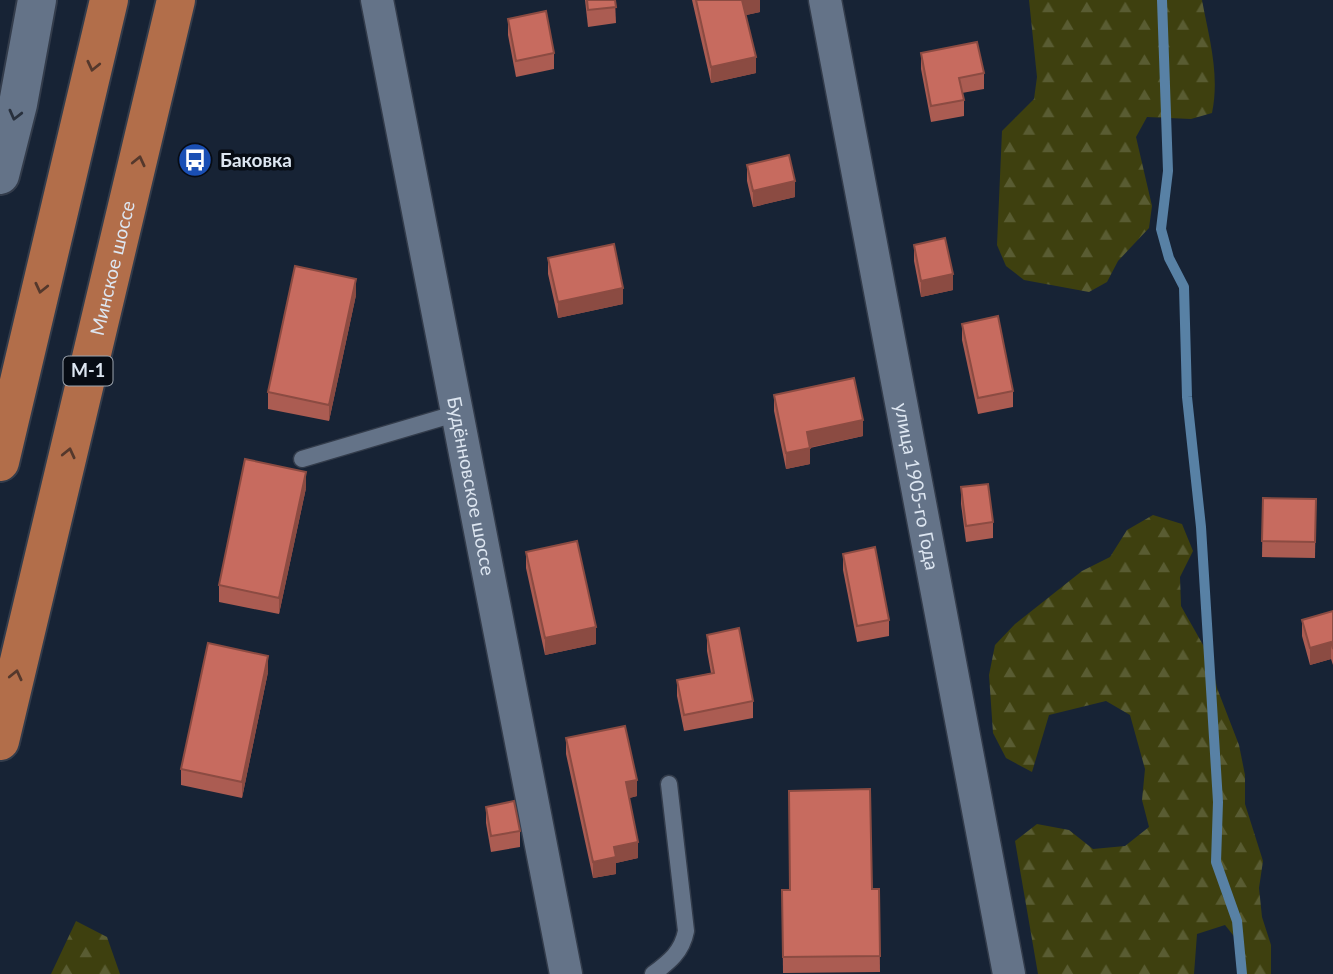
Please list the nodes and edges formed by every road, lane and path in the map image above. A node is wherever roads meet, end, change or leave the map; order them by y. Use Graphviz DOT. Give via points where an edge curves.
graph roads {
  1 [pos="37,0"];
  2 [pos="109,0"];
  3 [pos="176,0"];
  4 [pos="377,0"];
  5 [pos="825,0"];
  6 [pos="0,175"];
  7 [pos="458,413"];
  8 [pos="302,459"];
  9 [pos="0,462"];
  10 [pos="0,741"];
  11 [pos="669,784"];
  12 [pos="566,974"];
  13 [pos="653,974"];
  14 [pos="1009,974"];
  1 -- 6 [label="main road, one-way"];
  2 -- 9 [label="highway, one-way"];
  10 -- 3 [label="highway, Минское шоссе / М-1, one-way"];
  4 -- 7 [label="street, Будённовское шоссе"];
  5 -- 14 [label="street, улица 1905-го Года"];
  7 -- 8 [label="lane"];
  7 -- 12 [label="street, Будённовское шоссе"];
  11 -- 13 [label="lane" via="686,931 672,960"];
}
